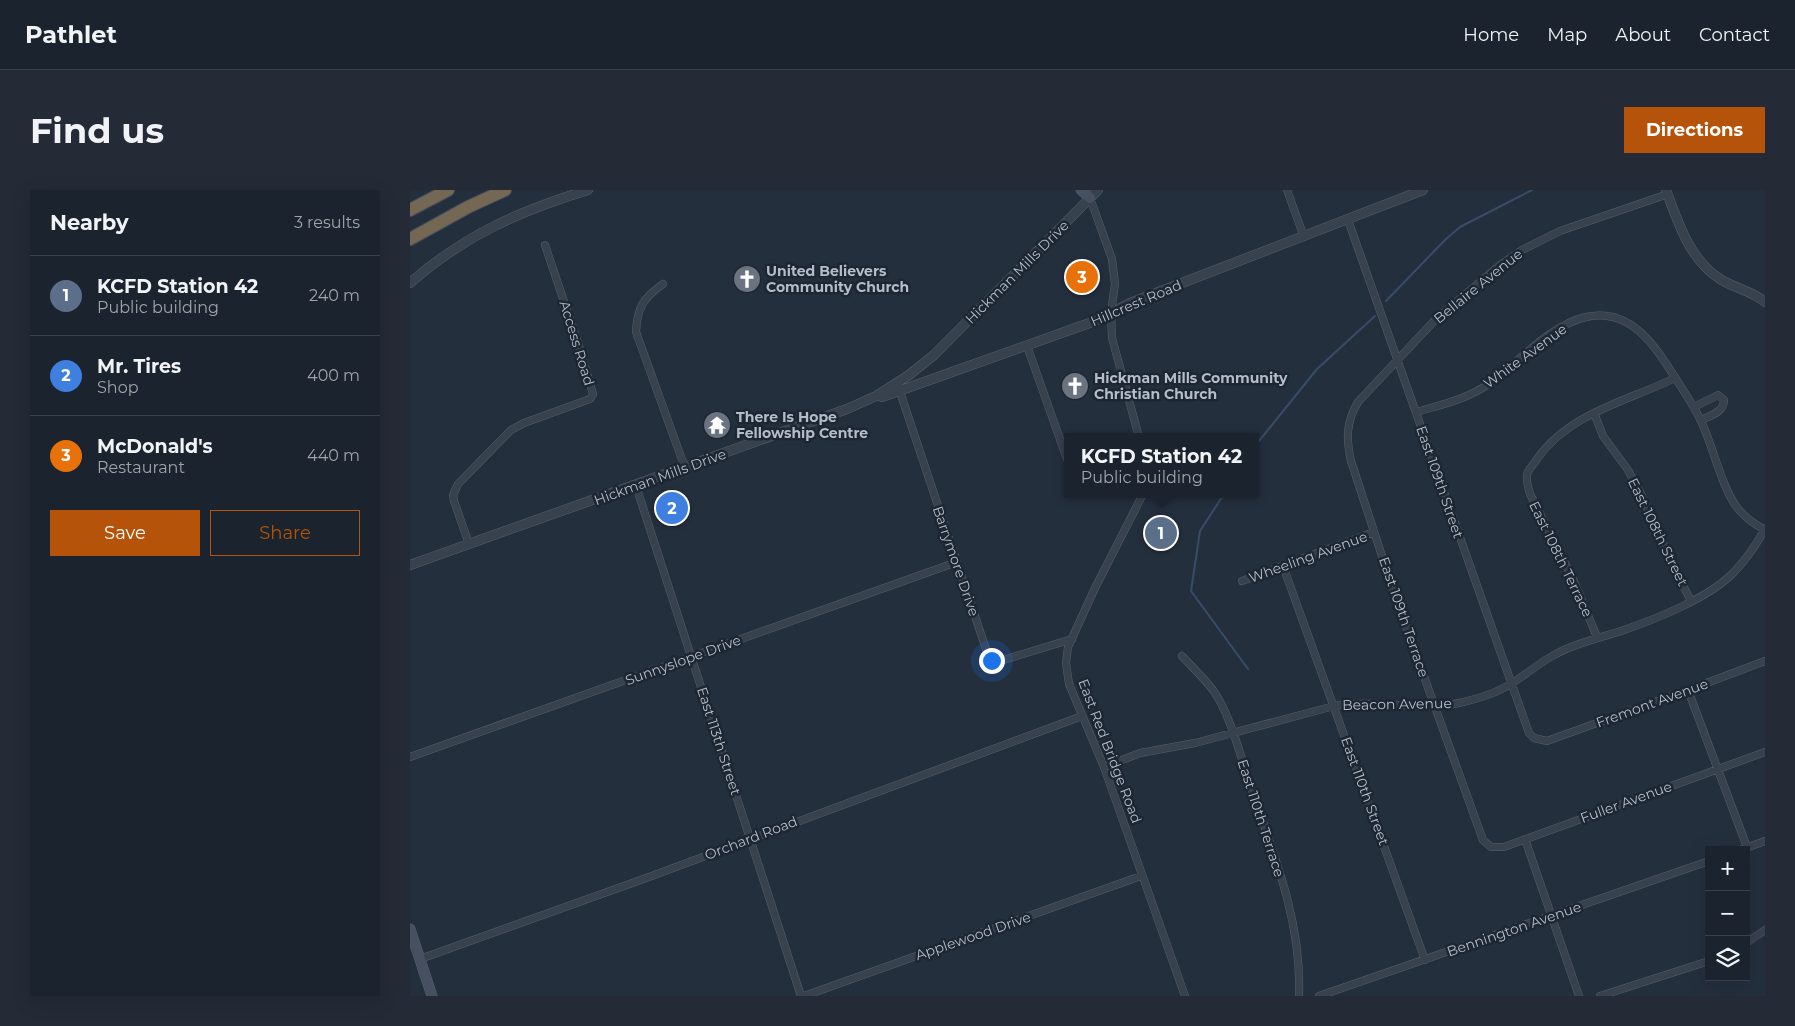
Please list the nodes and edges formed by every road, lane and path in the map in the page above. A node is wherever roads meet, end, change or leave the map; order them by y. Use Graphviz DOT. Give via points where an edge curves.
graph roads {
  1 [pos="448,190"];
  2 [pos="505,190"];
  3 [pos="588,190"];
  4 [pos="1081,190"];
  5 [pos="1098,190"];
  6 [pos="1287,190"];
  7 [pos="1423,190"];
  8 [pos="1667,192"];
  9 [pos="1090,194"];
  10 [pos="410,210"];
  11 [pos="1348,220"];
  12 [pos="1304,237"];
  13 [pos="410,239"];
  14 [pos="545,245"];
  15 [pos="410,283"];
  16 [pos="663,284"];
  17 [pos="1765,302"];
  18 [pos="1111,313"];
  19 [pos="1027,346"];
  20 [pos="1397,360"];
  21 [pos="1675,378"];
  22 [pos="899,387"];
  23 [pos="1694,407"];
  24 [pos="847,409"];
  25 [pos="1416,412"];
  26 [pos="1594,413"];
  27 [pos="1351,415"];
  28 [pos="1701,420"];
  29 [pos="1138,433"];
  30 [pos="1064,450"];
  31 [pos="685,468"];
  32 [pos="636,486"];
  33 [pos="1141,498"];
  34 [pos="1765,530"];
  35 [pos="1374,532"];
  36 [pos="469,544"];
  37 [pos="957,562"];
  38 [pos="410,565"];
  39 [pos="1283,566"];
  40 [pos="1242,581"];
  41 [pos="1691,601"];
  42 [pos="1597,637"];
  43 [pos="1072,638"];
  44 [pos="1182,656"];
  45 [pos="692,657"];
  46 [pos="1765,661"];
  47 [pos="1511,684"];
  48 [pos="1688,690"];
  49 [pos="1435,705"];
  50 [pos="1334,706"];
  51 [pos="1082,716"];
  52 [pos="1233,733"];
  53 [pos="1538,739"];
  54 [pos="1765,752"];
  55 [pos="410,757"];
  56 [pos="1104,767"];
  57 [pos="1718,769"];
  58 [pos="751,838"];
  59 [pos="1525,839"];
  60 [pos="1765,841"];
  61 [pos="1487,843"];
  62 [pos="1742,846"];
  63 [pos="1750,846"];
  64 [pos="1705,862"];
  65 [pos="1142,876"];
  66 [pos="1552,916"];
  67 [pos="410,929"];
  68 [pos="1765,930"];
  69 [pos="1750,940"];
  70 [pos="420,959"];
  71 [pos="1425,960"];
  72 [pos="1705,963"];
  73 [pos="432,996"];
  74 [pos="803,996"];
  75 [pos="1185,996"];
  76 [pos="1299,996"];
  77 [pos="1319,996"];
  78 [pos="1580,996"];
  79 [pos="1600,996"];
  1 -- 10 [label="highway"];
  2 -- 13 [label="highway" via="468,206"];
  3 -- 15 [label="street" via="490,227 456,246"];
  4 -- 9 [label="main road"];
  5 -- 9 [label="street, Hickman Mills Drive"];
  6 -- 12 [label="street"];
  7 -- 11 [label="street, Hillcrest Road"];
  8 -- 17 [label="street" via="1685,239 1702,263 1718,278"];
  8 -- 20 [label="street, Bellaire Avenue" via="1560,231 1522,250 1436,319"];
  9 -- 18 [label="street" via="1112,259 1115,284"];
  9 -- 22 [label="street, Hickman Mills Drive" via="940,350"];
  11 -- 12 [label="street, Hillcrest Road"];
  11 -- 20 [label="street, East 109th Street"];
  12 -- 18 [label="street, Hillcrest Road"];
  14 -- 36 [label="street, Access Road" via="593,394 590,399 511,430 458,484 453,495"];
  16 -- 31 [label="street" via="641,304 636,332"];
  18 -- 19 [label="street, Hillcrest Road"];
  18 -- 29 [label="street" via="1114,347"];
  19 -- 22 [label="street, Hillcrest Road"];
  19 -- 30 [label="street"];
  20 -- 25 [label="street, East 109th Street"];
  20 -- 27 [label="street, Bellaire Avenue" via="1358,402"];
  21 -- 23 [label="street"];
  21 -- 25 [label="street, White Avenue" via="1647,338 1628,322 1608,315 1584,317 1554,332 1477,391 1454,402"];
  21 -- 26 [label="street"];
  22 -- 24 [label="street, Hillcrest Road"];
  22 -- 37 [label="street, Barrymore Drive"];
  23 -- 28 [label="street"];
  23 -- 28 [label="street" via="1718,395 1724,400 1720,410"];
  24 -- 31 [label="street, Hickman Mills Drive"];
  25 -- 47 [label="street, East 109th Street"];
  26 -- 41 [label="street, East 108th Street" via="1603,436 1641,494"];
  26 -- 42 [label="street, East 108th Terrace" via="1552,441 1528,472 1527,481 1530,494"];
  27 -- 35 [label="street, East 109th Terrace" via="1347,444"];
  28 -- 34 [label="street" via="1730,496 1743,514"];
  31 -- 32 [label="street, Hickman Mills Drive"];
  32 -- 36 [label="street, Hickman Mills Drive"];
  32 -- 45 [label="street, East 113th Street"];
  33 -- 43 [label="street, East Red Bridge Road"];
  34 -- 41 [label="street, Beacon Avenue" via="1733,574"];
  35 -- 39 [label="street, Wheeling Avenue"];
  35 -- 49 [label="street, East 109th Terrace"];
  36 -- 38 [label="street, Hickman Mills Drive"];
  37 -- 43 [label="street, Barrymore Drive" via="988,655 1000,661"];
  37 -- 45 [label="street, Sunnyslope Drive"];
  39 -- 40 [label="street, Wheeling Avenue"];
  39 -- 50 [label="street, East 110th Street"];
  41 -- 42 [label="street, Beacon Avenue" via="1648,622"];
  42 -- 47 [label="street, Beacon Avenue" via="1555,654"];
  43 -- 51 [label="street, East Red Bridge Road" via="1068,647 1067,675"];
  44 -- 52 [label="street, East 110th Terrace" via="1213,691"];
  45 -- 55 [label="street, Sunnyslope Drive"];
  45 -- 58 [label="street, East 113th Street"];
  46 -- 48 [label="street, Fremont Avenue"];
  47 -- 49 [label="street, Beacon Avenue" via="1476,699"];
  47 -- 53 [label="street, East 109th Street" via="1529,733"];
  48 -- 53 [label="street, Fremont Avenue" via="1547,741"];
  48 -- 57 [label="street"];
  49 -- 50 [label="street, Beacon Avenue" via="1354,702"];
  49 -- 61 [label="street, East 109th Terrace" via="1483,840"];
  50 -- 52 [label="street, Beacon Avenue"];
  50 -- 71 [label="street, East 110th Street"];
  51 -- 56 [label="street, East Red Bridge Road"];
  51 -- 58 [label="street, Orchard Road"];
  52 -- 56 [label="street, Beacon Avenue" via="1140,753"];
  52 -- 76 [label="street, East 110th Terrace" via="1290,910 1298,954"];
  54 -- 57 [label="street, Fuller Avenue"];
  56 -- 65 [label="street, East Red Bridge Road"];
  57 -- 59 [label="street, Fuller Avenue"];
  57 -- 62 [label="street"];
  58 -- 70 [label="street, Orchard Road"];
  58 -- 74 [label="street, East 113th Street"];
  59 -- 61 [label="street, Fuller Avenue" via="1499,848"];
  59 -- 66 [label="street"];
  60 -- 63 [label="street"];
  64 -- 66 [label="street, Bennington Avenue"];
  65 -- 74 [label="street, Applewood Drive"];
  65 -- 75 [label="street, East Red Bridge Road"];
  66 -- 71 [label="street, Bennington Avenue"];
  66 -- 78 [label="street"];
  67 -- 70 [label="main road"];
  68 -- 69 [label="street"];
  70 -- 73 [label="main road"];
  71 -- 77 [label="street, Bennington Avenue"];
  72 -- 79 [label="street"];
}
